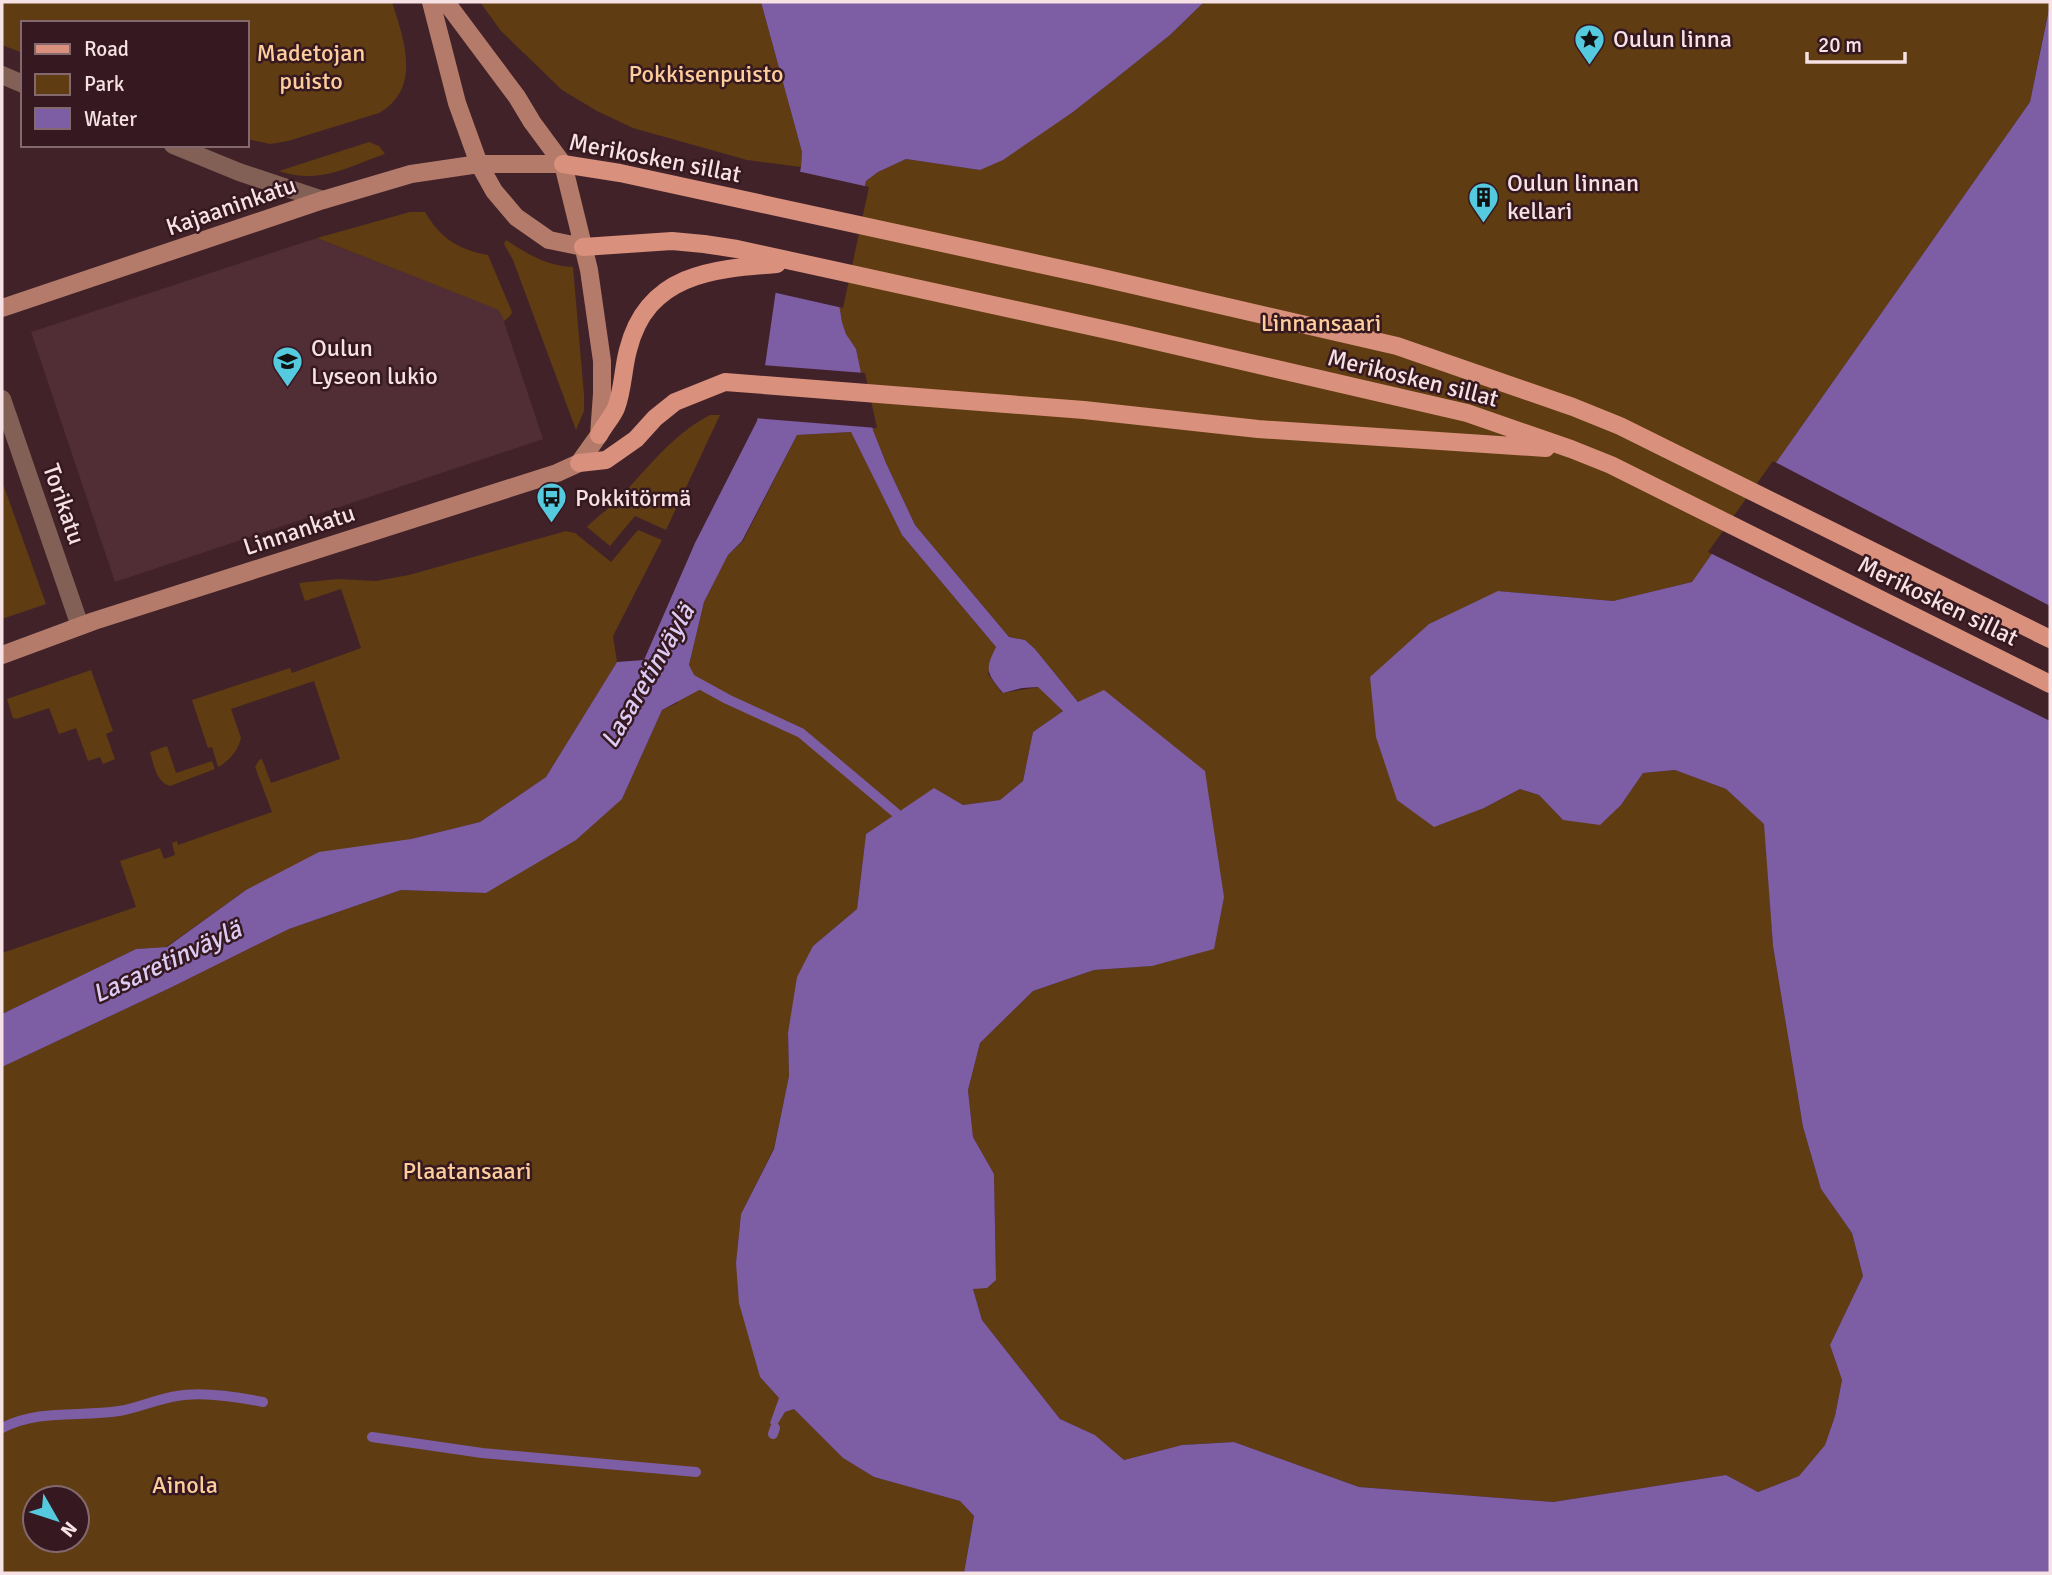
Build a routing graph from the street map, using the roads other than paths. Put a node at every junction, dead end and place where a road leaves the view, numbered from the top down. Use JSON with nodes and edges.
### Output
{"nodes":[{"id":1,"x":431,"y":2,"type":"edge"},
{"id":2,"x":446,"y":2,"type":"edge"},
{"id":3,"x":2,"y":75,"type":"edge"},
{"id":4,"x":21,"y":83,"type":"edge"},
{"id":5,"x":178,"y":147,"type":"edge"},
{"id":6,"x":479,"y":164,"type":"junction"},
{"id":7,"x":564,"y":164,"type":"junction"},
{"id":8,"x":323,"y":201,"type":"junction"},
{"id":9,"x":583,"y":247,"type":"junction"},
{"id":10,"x":801,"y":263,"type":"junction"},
{"id":11,"x":2,"y":308,"type":"edge"},
{"id":12,"x":2,"y":399,"type":"edge"},
{"id":13,"x":599,"y":435,"type":"junction"},
{"id":14,"x":1571,"y":449,"type":"junction"},
{"id":15,"x":579,"y":463,"type":"junction"},
{"id":16,"x":80,"y":626,"type":"junction"},
{"id":17,"x":2050,"y":639,"type":"edge"},
{"id":18,"x":2,"y":654,"type":"edge"},
{"id":19,"x":2050,"y":684,"type":"edge"}],
"edges":[{"from":1,"to":6,"type":"main road"},
{"from":2,"to":7,"type":"main road"},
{"from":3,"to":4,"type":"street"},
{"from":5,"to":8,"type":"street"},
{"from":6,"to":7,"type":"main road","name":"Merikosken sillat"},
{"from":6,"to":8,"type":"main road","name":"Kajaaninkatu"},
{"from":6,"to":9,"type":"main road","name":"Merikosken sillat"},
{"from":7,"to":9,"type":"main road"},
{"from":7,"to":17,"type":"main road","name":"Merikosken sillat"},
{"from":8,"to":11,"type":"main road","name":"Kajaaninkatu"},
{"from":9,"to":10,"type":"main road","name":"Merikosken sillat"},
{"from":9,"to":13,"type":"main road"},
{"from":10,"to":13,"type":"main road"},
{"from":10,"to":14,"type":"main road","name":"Merikosken sillat"},
{"from":12,"to":16,"type":"street","name":"Torikatu"},
{"from":13,"to":15,"type":"main road"},
{"from":14,"to":15,"type":"main road"},
{"from":14,"to":19,"type":"main road","name":"Merikosken sillat"},
{"from":15,"to":16,"type":"main road","name":"Linnankatu"},
{"from":16,"to":18,"type":"main road","name":"Linnankatu"}]}
